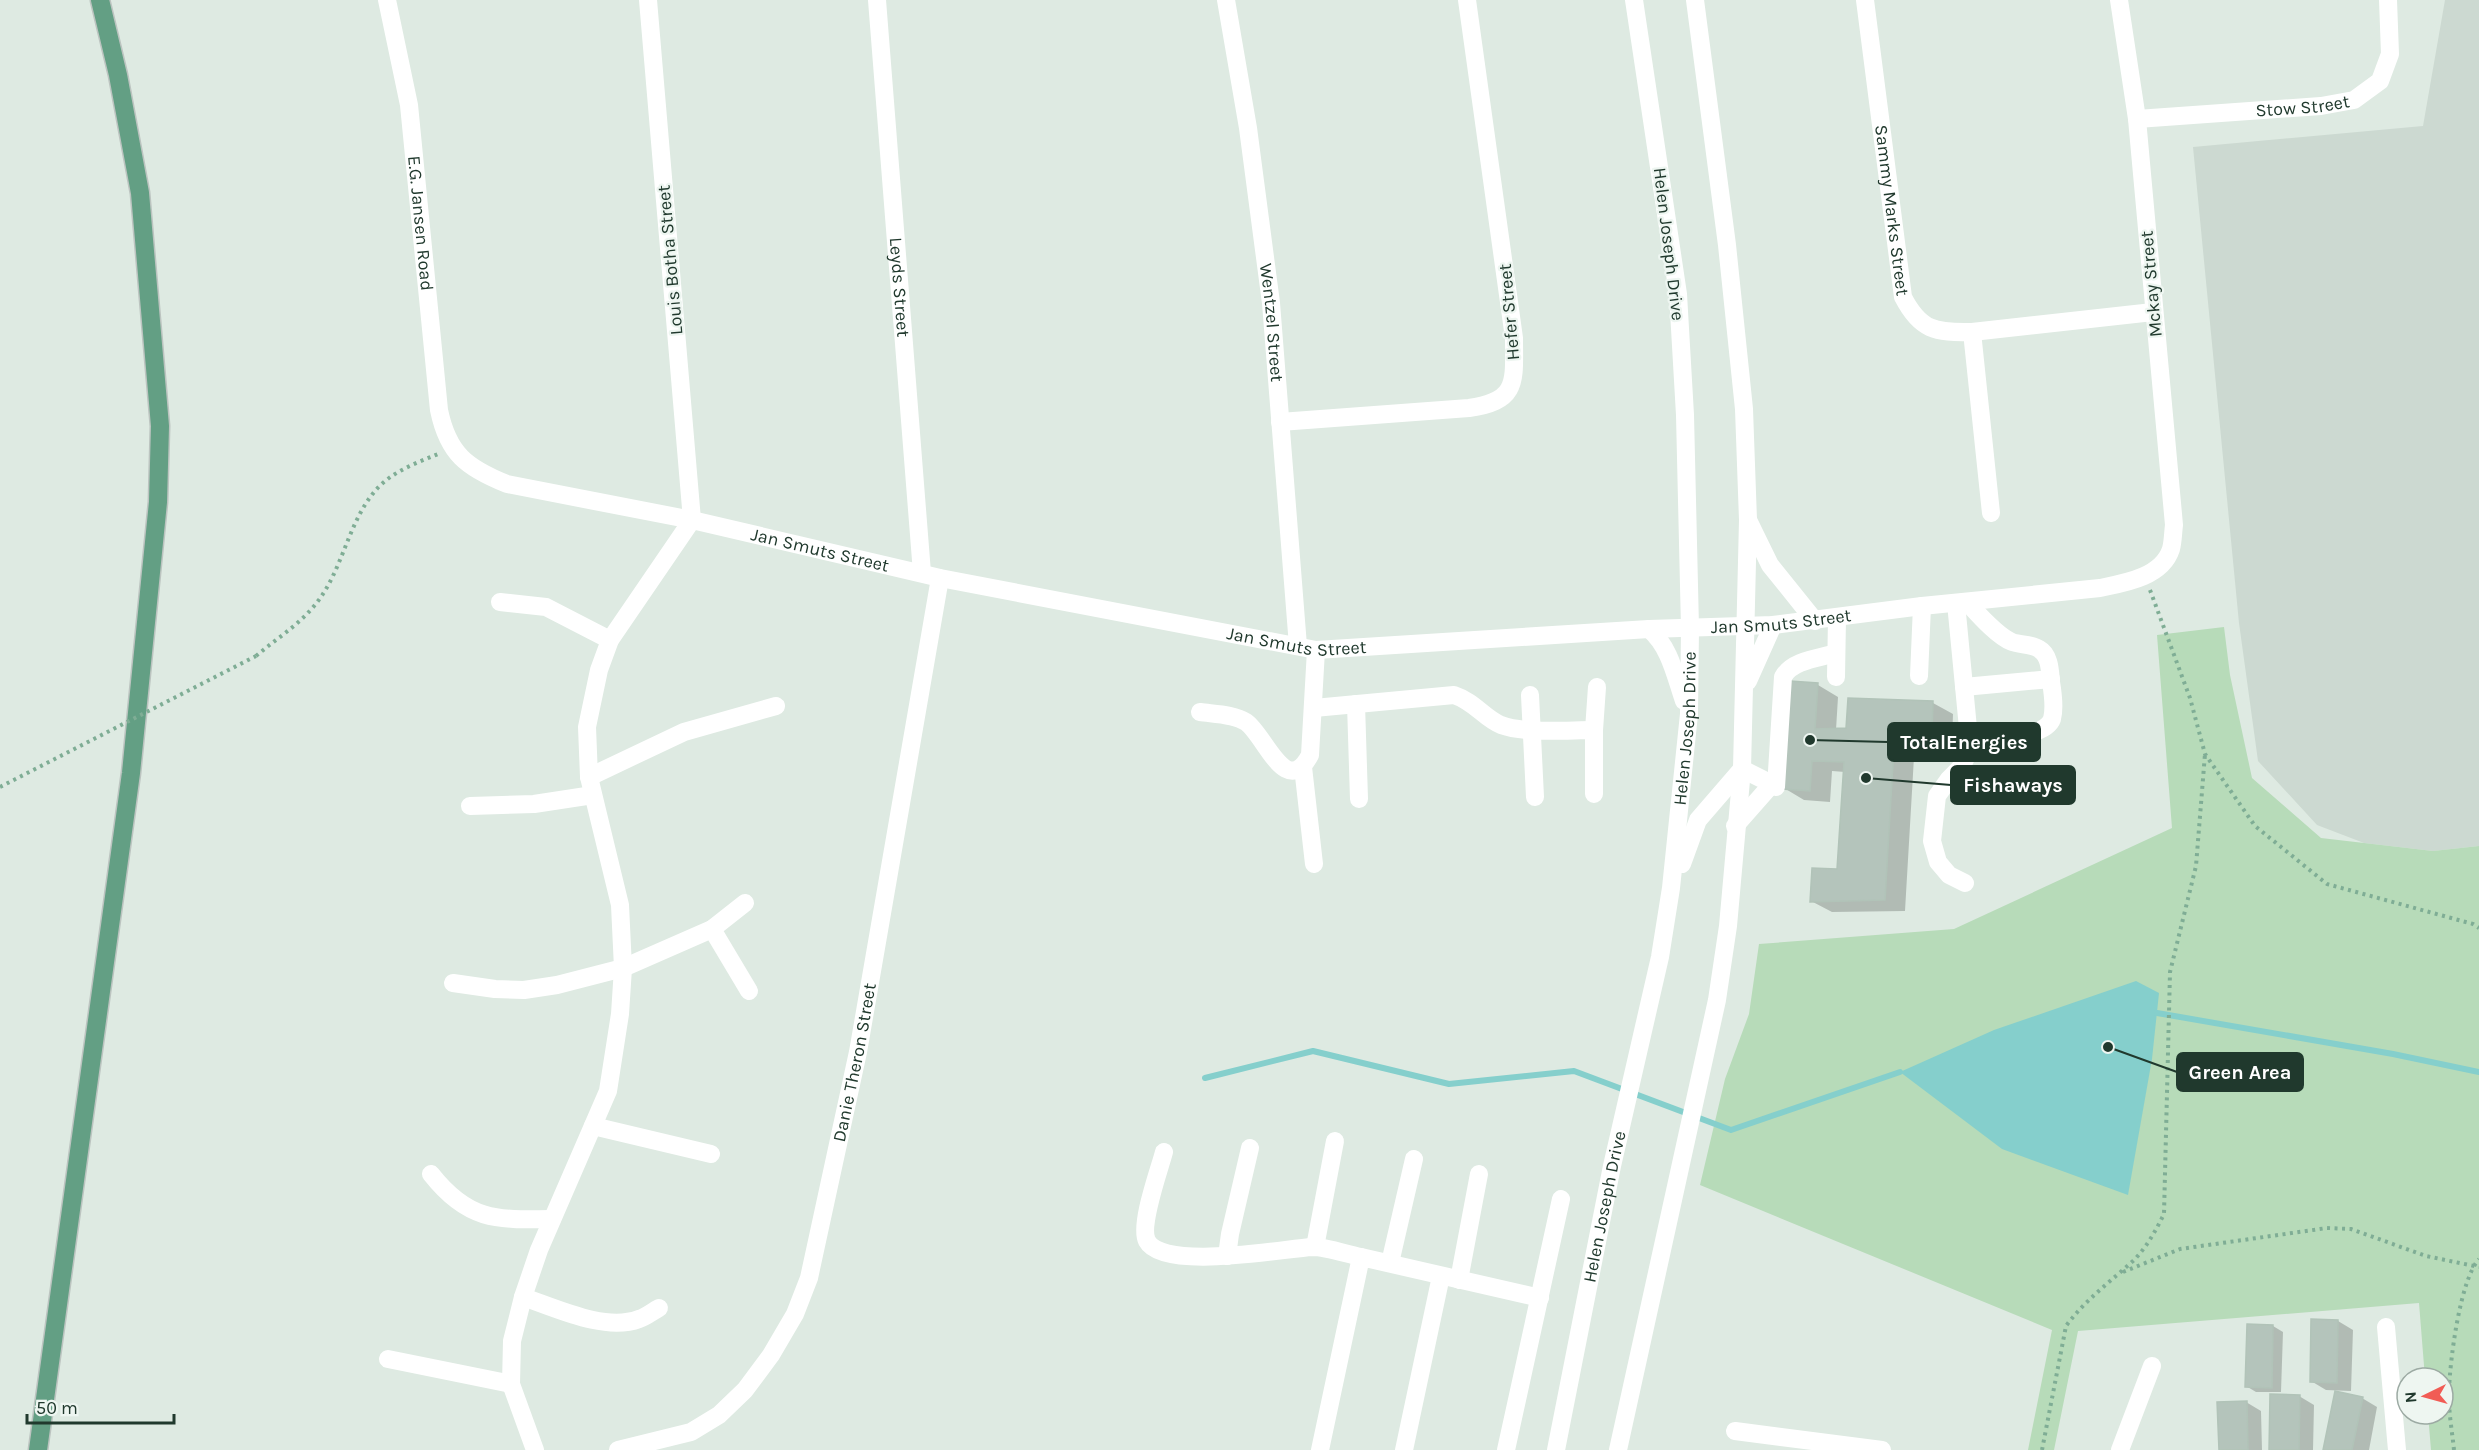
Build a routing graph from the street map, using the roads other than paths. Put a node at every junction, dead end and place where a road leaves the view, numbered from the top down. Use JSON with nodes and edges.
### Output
{"nodes":[{"id":1,"x":100,"y":0,"type":"edge"},
{"id":2,"x":387,"y":0,"type":"edge"},
{"id":3,"x":648,"y":0,"type":"edge"},
{"id":4,"x":877,"y":0,"type":"edge"},
{"id":5,"x":1226,"y":0,"type":"edge"},
{"id":6,"x":1467,"y":0,"type":"edge"},
{"id":7,"x":1634,"y":0,"type":"edge"},
{"id":8,"x":1695,"y":0,"type":"edge"},
{"id":9,"x":1865,"y":0,"type":"edge"},
{"id":10,"x":2119,"y":0,"type":"edge"},
{"id":11,"x":2388,"y":0,"type":"edge"},
{"id":12,"x":2137,"y":119,"type":"junction"},
{"id":13,"x":2153,"y":312,"type":"junction"},
{"id":14,"x":1972,"y":332,"type":"junction"},
{"id":15,"x":1280,"y":422,"type":"junction"},
{"id":16,"x":452,"y":447,"type":"joint"},
{"id":17,"x":1991,"y":513,"type":"dead end"},
{"id":18,"x":693,"y":520,"type":"junction"},
{"id":19,"x":1748,"y":520,"type":"junction"},
{"id":20,"x":2161,"y":565,"type":"joint"},
{"id":21,"x":922,"y":573,"type":"junction"},
{"id":22,"x":940,"y":578,"type":"junction"},
{"id":23,"x":500,"y":602,"type":"dead end"},
{"id":24,"x":1962,"y":603,"type":"junction"},
{"id":25,"x":1922,"y":606,"type":"junction"},
{"id":26,"x":1837,"y":618,"type":"junction"},
{"id":27,"x":1815,"y":621,"type":"junction"},
{"id":28,"x":1773,"y":625,"type":"junction"},
{"id":29,"x":1746,"y":627,"type":"junction"},
{"id":30,"x":1690,"y":628,"type":"junction"},
{"id":31,"x":1650,"y":629,"type":"junction"},
{"id":32,"x":610,"y":640,"type":"junction"},
{"id":33,"x":1298,"y":646,"type":"junction"},
{"id":34,"x":1316,"y":650,"type":"junction"},
{"id":35,"x":1836,"y":653,"type":"junction"},
{"id":36,"x":1919,"y":676,"type":"dead end"},
{"id":37,"x":1836,"y":677,"type":"dead end"},
{"id":38,"x":2050,"y":679,"type":"junction"},
{"id":39,"x":1597,"y":687,"type":"dead end"},
{"id":40,"x":1745,"y":687,"type":"junction"},
{"id":41,"x":1964,"y":687,"type":"junction"},
{"id":42,"x":1530,"y":695,"type":"dead end"},
{"id":43,"x":1356,"y":704,"type":"junction"},
{"id":44,"x":776,"y":706,"type":"dead end"},
{"id":45,"x":1314,"y":708,"type":"junction"},
{"id":46,"x":1200,"y":712,"type":"dead end"},
{"id":47,"x":1689,"y":714,"type":"junction"},
{"id":48,"x":1530,"y":729,"type":"junction"},
{"id":49,"x":1594,"y":730,"type":"junction"},
{"id":50,"x":1970,"y":739,"type":"junction"},
{"id":51,"x":1303,"y":766,"type":"junction"},
{"id":52,"x":1742,"y":769,"type":"junction"},
{"id":53,"x":591,"y":786,"type":"junction"},
{"id":54,"x":1776,"y":787,"type":"dead end"},
{"id":55,"x":1594,"y":794,"type":"dead end"},
{"id":56,"x":1535,"y":797,"type":"dead end"},
{"id":57,"x":1359,"y":799,"type":"dead end"},
{"id":58,"x":470,"y":806,"type":"dead end"},
{"id":59,"x":1735,"y":826,"type":"junction"},
{"id":60,"x":1314,"y":864,"type":"dead end"},
{"id":61,"x":1965,"y":883,"type":"dead end"},
{"id":62,"x":1671,"y":888,"type":"junction"},
{"id":63,"x":745,"y":903,"type":"dead end"},
{"id":64,"x":712,"y":929,"type":"junction"},
{"id":65,"x":622,"y":968,"type":"junction"},
{"id":66,"x":453,"y":983,"type":"dead end"},
{"id":67,"x":749,"y":991,"type":"dead end"},
{"id":68,"x":593,"y":1126,"type":"junction"},
{"id":69,"x":1335,"y":1141,"type":"dead end"},
{"id":70,"x":1250,"y":1148,"type":"dead end"},
{"id":71,"x":1164,"y":1152,"type":"dead end"},
{"id":72,"x":711,"y":1154,"type":"dead end"},
{"id":73,"x":1414,"y":1159,"type":"dead end"},
{"id":74,"x":431,"y":1174,"type":"dead end"},
{"id":75,"x":1479,"y":1174,"type":"dead end"},
{"id":76,"x":1561,"y":1199,"type":"dead end"},
{"id":77,"x":552,"y":1219,"type":"junction"},
{"id":78,"x":1315,"y":1247,"type":"junction"},
{"id":79,"x":1227,"y":1256,"type":"junction"},
{"id":80,"x":1361,"y":1257,"type":"junction"},
{"id":81,"x":1390,"y":1263,"type":"junction"},
{"id":82,"x":1450,"y":1278,"type":"junction"},
{"id":83,"x":523,"y":1297,"type":"junction"},
{"id":84,"x":1540,"y":1298,"type":"junction"},
{"id":85,"x":659,"y":1308,"type":"dead end"},
{"id":86,"x":2386,"y":1327,"type":"dead end"},
{"id":87,"x":388,"y":1359,"type":"dead end"},
{"id":88,"x":2152,"y":1366,"type":"dead end"},
{"id":89,"x":511,"y":1384,"type":"junction"},
{"id":90,"x":1735,"y":1431,"type":"dead end"},
{"id":91,"x":38,"y":1450,"type":"edge"},
{"id":92,"x":535,"y":1450,"type":"edge"},
{"id":93,"x":618,"y":1450,"type":"edge"},
{"id":94,"x":1320,"y":1450,"type":"edge"},
{"id":95,"x":1404,"y":1450,"type":"edge"},
{"id":96,"x":1506,"y":1450,"type":"edge"},
{"id":97,"x":1556,"y":1450,"type":"edge"},
{"id":98,"x":1618,"y":1450,"type":"edge"},
{"id":99,"x":1882,"y":1450,"type":"edge"},
{"id":100,"x":2120,"y":1450,"type":"edge"},
{"id":101,"x":2397,"y":1450,"type":"edge"}],
"edges":[{"from":1,"to":91,"type":"main road"},
{"from":2,"to":16,"type":"street","name":"E.G. Jansen Road"},
{"from":3,"to":18,"type":"street","name":"Louis Botha Street"},
{"from":4,"to":21,"type":"street","name":"Leyds Street"},
{"from":5,"to":15,"type":"street","name":"Wentzel Street"},
{"from":6,"to":15,"type":"street","name":"Hefer Street"},
{"from":7,"to":30,"type":"street","name":"Helen Joseph Drive"},
{"from":8,"to":19,"type":"street"},
{"from":9,"to":14,"type":"street","name":"Sammy Marks Street"},
{"from":10,"to":12,"type":"street","name":"Mckay Street"},
{"from":11,"to":12,"type":"street","name":"Stow Street"},
{"from":12,"to":13,"type":"street","name":"Mckay Street"},
{"from":13,"to":14,"type":"street","name":"Sammy Marks Street"},
{"from":13,"to":20,"type":"street","name":"Mckay Street"},
{"from":14,"to":17,"type":"street"},
{"from":15,"to":33,"type":"street","name":"Wentzel Street"},
{"from":16,"to":18,"type":"street","name":"Jan Smuts Street"},
{"from":18,"to":21,"type":"street","name":"Jan Smuts Street"},
{"from":18,"to":32,"type":"street"},
{"from":19,"to":27,"type":"street"},
{"from":19,"to":29,"type":"street"},
{"from":20,"to":24,"type":"street","name":"Jan Smuts Street"},
{"from":21,"to":22,"type":"street","name":"Jan Smuts Street"},
{"from":22,"to":33,"type":"street","name":"Jan Smuts Street"},
{"from":22,"to":93,"type":"street","name":"Danie Theron Street"},
{"from":23,"to":32,"type":"street"},
{"from":24,"to":25,"type":"street","name":"Jan Smuts Street"},
{"from":24,"to":38,"type":"street"},
{"from":24,"to":41,"type":"street"},
{"from":25,"to":26,"type":"street","name":"Jan Smuts Street"},
{"from":25,"to":36,"type":"street"},
{"from":26,"to":27,"type":"street","name":"Jan Smuts Street"},
{"from":26,"to":35,"type":"street"},
{"from":27,"to":28,"type":"street","name":"Jan Smuts Street"},
{"from":28,"to":29,"type":"street","name":"Jan Smuts Street"},
{"from":28,"to":40,"type":"street"},
{"from":29,"to":30,"type":"street","name":"Jan Smuts Street"},
{"from":29,"to":40,"type":"street"},
{"from":30,"to":31,"type":"street","name":"Jan Smuts Street"},
{"from":30,"to":47,"type":"street","name":"Helen Joseph Drive"},
{"from":31,"to":34,"type":"street","name":"Jan Smuts Street"},
{"from":31,"to":47,"type":"street"},
{"from":32,"to":53,"type":"street"},
{"from":33,"to":34,"type":"street","name":"Jan Smuts Street"},
{"from":34,"to":45,"type":"street"},
{"from":35,"to":37,"type":"street"},
{"from":35,"to":54,"type":"street"},
{"from":38,"to":41,"type":"street"},
{"from":38,"to":50,"type":"street"},
{"from":39,"to":49,"type":"street"},
{"from":40,"to":52,"type":"street"},
{"from":41,"to":50,"type":"street"},
{"from":42,"to":48,"type":"street"},
{"from":43,"to":45,"type":"street"},
{"from":43,"to":48,"type":"street"},
{"from":43,"to":57,"type":"street"},
{"from":44,"to":53,"type":"street"},
{"from":45,"to":51,"type":"street"},
{"from":46,"to":51,"type":"street"},
{"from":47,"to":62,"type":"street","name":"Helen Joseph Drive"},
{"from":48,"to":49,"type":"street"},
{"from":48,"to":56,"type":"street"},
{"from":49,"to":55,"type":"street"},
{"from":50,"to":61,"type":"street"},
{"from":51,"to":60,"type":"street"},
{"from":52,"to":59,"type":"street"},
{"from":52,"to":59,"type":"street"},
{"from":52,"to":62,"type":"street"},
{"from":53,"to":58,"type":"street"},
{"from":53,"to":65,"type":"street"},
{"from":59,"to":98,"type":"street"},
{"from":62,"to":97,"type":"street","name":"Helen Joseph Drive"},
{"from":63,"to":64,"type":"street"},
{"from":64,"to":65,"type":"street"},
{"from":64,"to":67,"type":"street"},
{"from":65,"to":66,"type":"street"},
{"from":65,"to":68,"type":"street"},
{"from":68,"to":72,"type":"street"},
{"from":68,"to":77,"type":"street"},
{"from":69,"to":78,"type":"street"},
{"from":70,"to":79,"type":"street"},
{"from":71,"to":79,"type":"street"},
{"from":73,"to":81,"type":"street"},
{"from":74,"to":77,"type":"street"},
{"from":75,"to":82,"type":"street"},
{"from":76,"to":84,"type":"street"},
{"from":77,"to":83,"type":"street"},
{"from":78,"to":79,"type":"street"},
{"from":78,"to":80,"type":"street"},
{"from":80,"to":81,"type":"street"},
{"from":80,"to":94,"type":"street"},
{"from":81,"to":82,"type":"street"},
{"from":82,"to":84,"type":"street"},
{"from":82,"to":95,"type":"street"},
{"from":83,"to":85,"type":"street"},
{"from":83,"to":89,"type":"street"},
{"from":84,"to":96,"type":"street"},
{"from":86,"to":101,"type":"street"},
{"from":87,"to":89,"type":"street"},
{"from":88,"to":100,"type":"street"},
{"from":89,"to":92,"type":"street"},
{"from":90,"to":99,"type":"street"}]}
